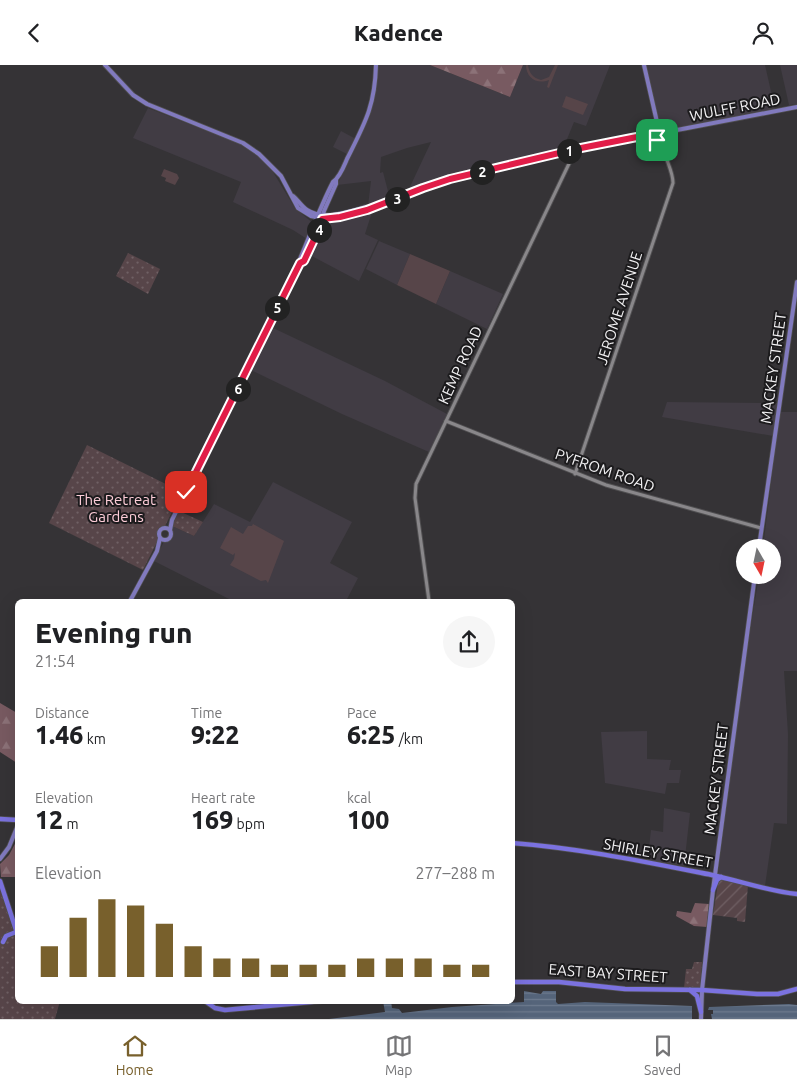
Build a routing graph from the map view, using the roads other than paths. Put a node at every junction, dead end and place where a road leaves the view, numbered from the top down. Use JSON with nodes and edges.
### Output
{"nodes":[{"id":1,"x":105,"y":65,"type":"edge"},
{"id":2,"x":376,"y":65,"type":"edge"},
{"id":3,"x":643,"y":65,"type":"edge"},
{"id":4,"x":797,"y":107,"type":"edge"},
{"id":5,"x":661,"y":127,"type":"junction"},
{"id":6,"x":654,"y":129,"type":"junction"},
{"id":7,"x":677,"y":130,"type":"junction"},
{"id":8,"x":642,"y":136,"type":"junction"},
{"id":9,"x":660,"y":138,"type":"junction"},
{"id":10,"x":576,"y":149,"type":"junction"},
{"id":11,"x":320,"y":216,"type":"junction"},
{"id":12,"x":797,"y":282,"type":"edge"},
{"id":13,"x":446,"y":421,"type":"junction"},
{"id":14,"x":575,"y":474,"type":"junction"},
{"id":15,"x":172,"y":520,"type":"junction"},
{"id":16,"x":164,"y":528,"type":"junction"},
{"id":17,"x":762,"y":528,"type":"junction"},
{"id":18,"x":170,"y":530,"type":"junction"},
{"id":19,"x":160,"y":538,"type":"junction"},
{"id":20,"x":760,"y":539,"type":"edge"},
{"id":21,"x":166,"y":540,"type":"junction"},
{"id":22,"x":158,"y":549,"type":"junction"},
{"id":23,"x":755,"y":584,"type":"edge"},
{"id":24,"x":131,"y":599,"type":"edge"},
{"id":25,"x":429,"y":599,"type":"edge"},
{"id":26,"x":0,"y":819,"type":"edge"},
{"id":27,"x":15,"y":820,"type":"edge"},
{"id":28,"x":15,"y":832,"type":"edge"},
{"id":29,"x":515,"y":843,"type":"edge"},
{"id":30,"x":0,"y":859,"type":"edge"},
{"id":31,"x":715,"y":876,"type":"junction"},
{"id":32,"x":721,"y":877,"type":"junction"},
{"id":33,"x":0,"y":881,"type":"edge"},
{"id":34,"x":713,"y":891,"type":"junction"},
{"id":35,"x":797,"y":894,"type":"edge"},
{"id":36,"x":15,"y":928,"type":"edge"},
{"id":37,"x":15,"y":934,"type":"edge"},
{"id":38,"x":3,"y":942,"type":"dead end"},
{"id":39,"x":515,"y":983,"type":"edge"},
{"id":40,"x":797,"y":989,"type":"edge"},
{"id":41,"x":690,"y":990,"type":"junction"},
{"id":42,"x":702,"y":990,"type":"junction"},
{"id":43,"x":209,"y":1004,"type":"edge"},
{"id":44,"x":290,"y":1004,"type":"edge"},
{"id":45,"x":701,"y":1015,"type":"edge"}],
"edges":[{"from":1,"to":11,"type":"main road"},
{"from":2,"to":11,"type":"main road"},
{"from":3,"to":5,"type":"main road"},
{"from":3,"to":6,"type":"main road"},
{"from":4,"to":7,"type":"main road","name":"WULFF ROAD"},
{"from":5,"to":6,"type":"main road","name":"WULFF ROAD"},
{"from":5,"to":7,"type":"main road","name":"WULFF ROAD"},
{"from":5,"to":9,"type":"main road"},
{"from":6,"to":8,"type":"main road"},
{"from":6,"to":9,"type":"main road"},
{"from":7,"to":9,"type":"main road","name":"WULFF ROAD"},
{"from":8,"to":9,"type":"main road"},
{"from":8,"to":10,"type":"main road"},
{"from":9,"to":14,"type":"street","name":"JEROME AVENUE"},
{"from":10,"to":11,"type":"main road"},
{"from":10,"to":13,"type":"street","name":"KEMP ROAD"},
{"from":11,"to":15,"type":"main road"},
{"from":12,"to":17,"type":"main road","name":"MACKEY STREET"},
{"from":13,"to":14,"type":"street","name":"PYFROM ROAD"},
{"from":13,"to":25,"type":"street","name":"KEMP ROAD"},
{"from":14,"to":17,"type":"street","name":"PYFROM ROAD"},
{"from":15,"to":16,"type":"main road"},
{"from":15,"to":18,"type":"main road"},
{"from":16,"to":18,"type":"main road"},
{"from":16,"to":19,"type":"main road"},
{"from":17,"to":20,"type":"main road","name":"MACKEY STREET"},
{"from":18,"to":21,"type":"main road"},
{"from":19,"to":21,"type":"main road"},
{"from":19,"to":22,"type":"main road"},
{"from":21,"to":22,"type":"main road"},
{"from":22,"to":24,"type":"main road"},
{"from":23,"to":31,"type":"main road","name":"MACKEY STREET"},
{"from":26,"to":27,"type":"highway"},
{"from":28,"to":30,"type":"main road"},
{"from":29,"to":31,"type":"highway","name":"SHIRLEY STREET"},
{"from":31,"to":32,"type":"highway","name":"SHIRLEY STREET"},
{"from":31,"to":34,"type":"main road","name":"MACKEY STREET"},
{"from":32,"to":34,"type":"highway"},
{"from":32,"to":35,"type":"highway","name":"SHIRLEY STREET"},
{"from":33,"to":36,"type":"highway"},
{"from":34,"to":42,"type":"main road","name":"MACKEY STREET"},
{"from":37,"to":38,"type":"highway"},
{"from":39,"to":41,"type":"highway","name":"EAST BAY STREET"},
{"from":40,"to":42,"type":"highway","name":"EAST BAY STREET"},
{"from":41,"to":42,"type":"highway","name":"EAST BAY STREET"},
{"from":41,"to":45,"type":"highway"},
{"from":42,"to":45,"type":"main road","name":"MACKEY STREET"},
{"from":43,"to":44,"type":"highway"}]}
